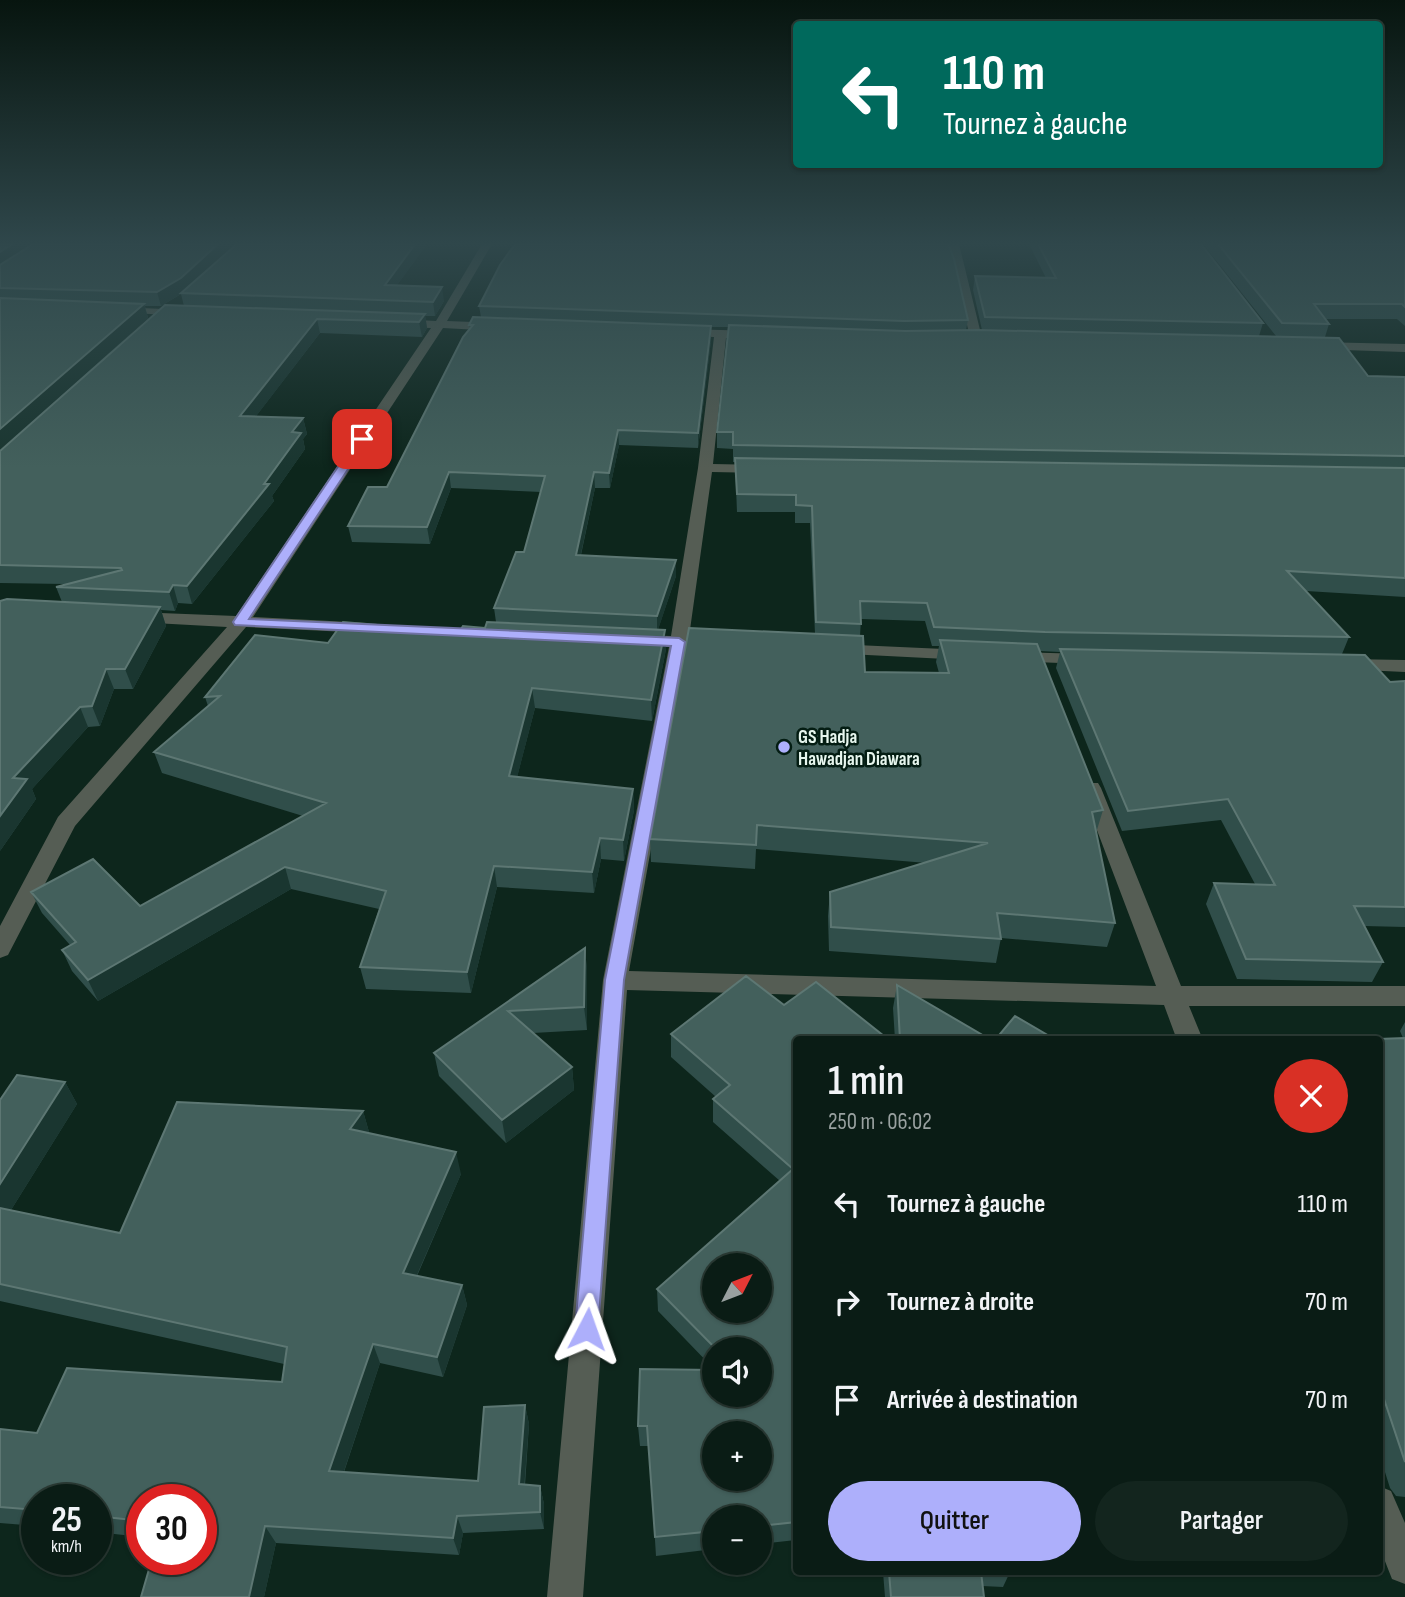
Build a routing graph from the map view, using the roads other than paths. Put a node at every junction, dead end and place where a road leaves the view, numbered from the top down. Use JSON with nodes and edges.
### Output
{"nodes":[{"id":1,"x":159,"y":319,"type":"edge"},
{"id":2,"x":443,"y":319,"type":"edge"},
{"id":3,"x":967,"y":319,"type":"edge"},
{"id":4,"x":156,"y":321,"type":"edge"},
{"id":5,"x":384,"y":322,"type":"edge"},
{"id":6,"x":439,"y":325,"type":"junction"},
{"id":7,"x":506,"y":327,"type":"edge"},
{"id":8,"x":667,"y":332,"type":"edge"},
{"id":9,"x":720,"y":334,"type":"junction"},
{"id":10,"x":772,"y":336,"type":"edge"},
{"id":11,"x":990,"y":338,"type":"edge"},
{"id":12,"x":1300,"y":346,"type":"edge"},
{"id":13,"x":1405,"y":348,"type":"edge"},
{"id":14,"x":705,"y":468,"type":"junction"},
{"id":15,"x":775,"y":469,"type":"edge"},
{"id":16,"x":120,"y":617,"type":"edge"},
{"id":17,"x":240,"y":622,"type":"junction"},
{"id":18,"x":391,"y":629,"type":"edge"},
{"id":19,"x":624,"y":640,"type":"edge"},
{"id":20,"x":679,"y":642,"type":"junction"},
{"id":21,"x":734,"y":645,"type":"edge"},
{"id":22,"x":818,"y":649,"type":"edge"},
{"id":23,"x":1041,"y":659,"type":"junction"},
{"id":24,"x":1108,"y":660,"type":"edge"},
{"id":25,"x":1324,"y":664,"type":"edge"},
{"id":26,"x":1405,"y":666,"type":"edge"},
{"id":27,"x":1051,"y":684,"type":"edge"},
{"id":28,"x":1082,"y":762,"type":"edge"},
{"id":29,"x":0,"y":949,"type":"edge"},
{"id":30,"x":615,"y":980,"type":"junction"},
{"id":31,"x":1172,"y":996,"type":"junction"},
{"id":32,"x":1405,"y":996,"type":"edge"},
{"id":33,"x":1188,"y":1036,"type":"edge"},
{"id":34,"x":1383,"y":1513,"type":"edge"},
{"id":35,"x":1405,"y":1566,"type":"edge"},
{"id":36,"x":565,"y":1597,"type":"edge"}],
"edges":[{"from":1,"to":4,"type":"street"},
{"from":2,"to":6,"type":"street"},
{"from":3,"to":11,"type":"street"},
{"from":5,"to":6,"type":"street"},
{"from":6,"to":7,"type":"street"},
{"from":6,"to":17,"type":"street"},
{"from":8,"to":9,"type":"street"},
{"from":9,"to":10,"type":"street"},
{"from":9,"to":14,"type":"street"},
{"from":12,"to":13,"type":"street"},
{"from":14,"to":15,"type":"street"},
{"from":14,"to":20,"type":"street"},
{"from":16,"to":17,"type":"street"},
{"from":17,"to":18,"type":"street"},
{"from":17,"to":29,"type":"street"},
{"from":19,"to":20,"type":"street"},
{"from":20,"to":21,"type":"street"},
{"from":20,"to":30,"type":"street"},
{"from":22,"to":23,"type":"street"},
{"from":23,"to":24,"type":"street"},
{"from":23,"to":27,"type":"street"},
{"from":25,"to":26,"type":"street"},
{"from":28,"to":31,"type":"street"},
{"from":30,"to":31,"type":"street"},
{"from":30,"to":36,"type":"street"},
{"from":31,"to":32,"type":"street"},
{"from":31,"to":33,"type":"street"},
{"from":34,"to":35,"type":"street"}]}
